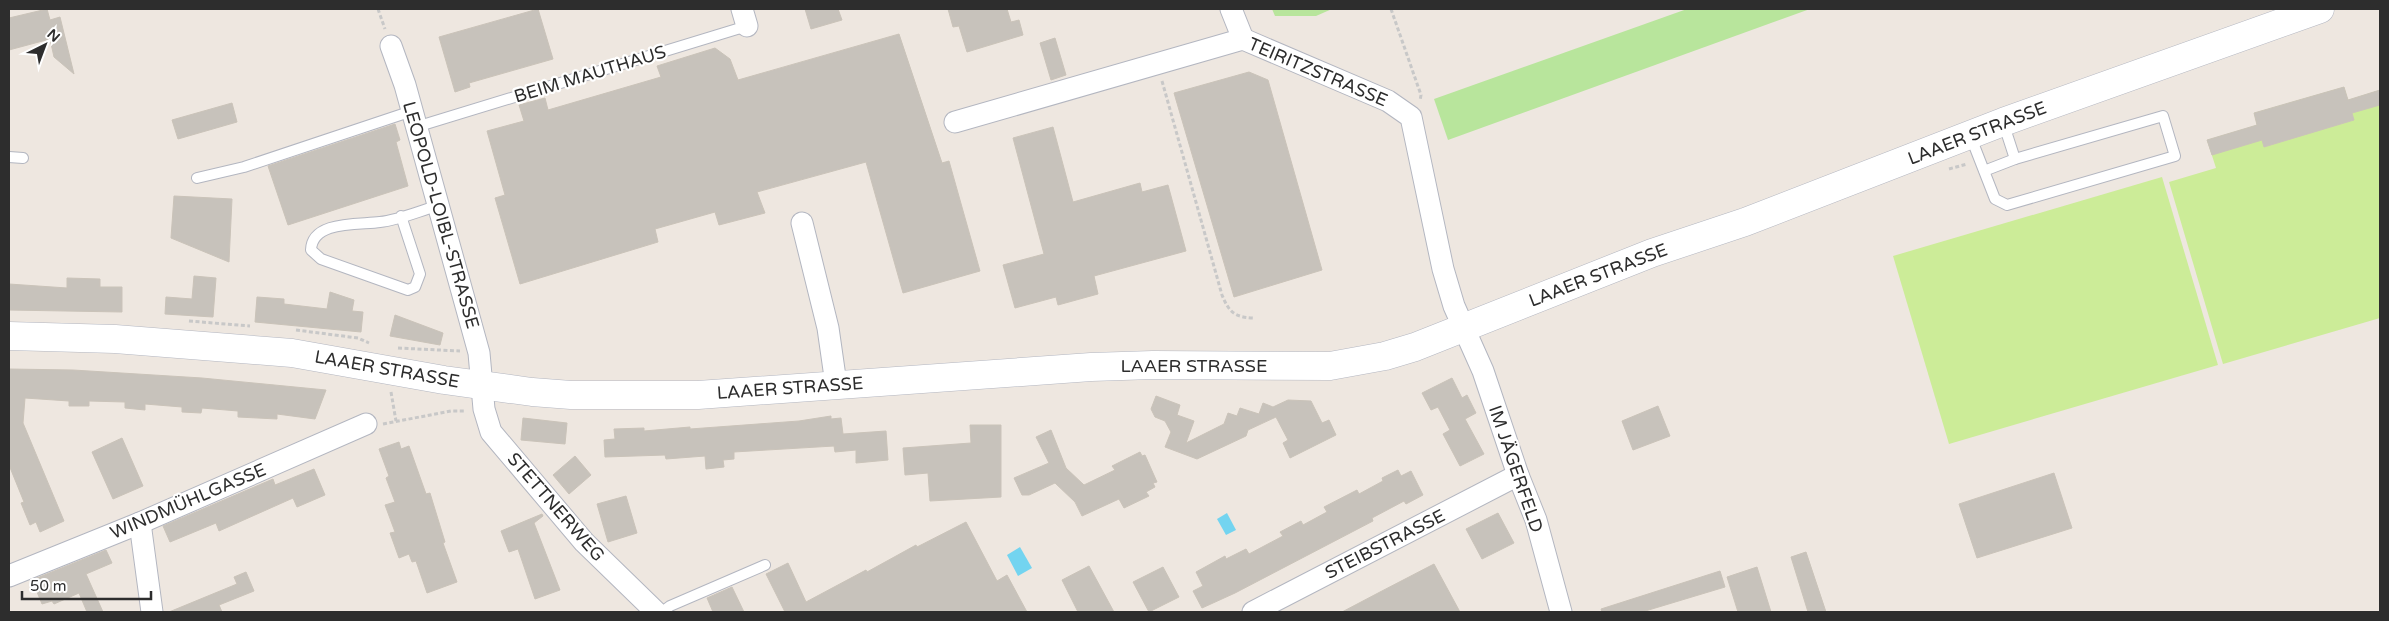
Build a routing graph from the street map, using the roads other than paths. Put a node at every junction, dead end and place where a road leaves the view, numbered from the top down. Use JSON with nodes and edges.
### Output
{"nodes":[{"id":1,"x":1231,"y":9,"type":"edge"},
{"id":2,"x":2320,"y":9,"type":"edge"},
{"id":3,"x":745,"y":17,"type":"edge"},
{"id":4,"x":1243,"y":38,"type":"junction"},
{"id":5,"x":391,"y":46,"type":"dead end"},
{"id":6,"x":414,"y":119,"type":"junction"},
{"id":7,"x":955,"y":122,"type":"dead end"},
{"id":8,"x":2003,"y":122,"type":"junction"},
{"id":9,"x":1970,"y":134,"type":"junction"},
{"id":10,"x":9,"y":157,"type":"edge"},
{"id":11,"x":23,"y":158,"type":"dead end"},
{"id":12,"x":2016,"y":159,"type":"junction"},
{"id":13,"x":1984,"y":171,"type":"junction"},
{"id":14,"x":197,"y":178,"type":"dead end"},
{"id":15,"x":437,"y":206,"type":"junction"},
{"id":16,"x":401,"y":216,"type":"junction"},
{"id":17,"x":802,"y":223,"type":"dead end"},
{"id":18,"x":1464,"y":328,"type":"junction"},
{"id":19,"x":9,"y":336,"type":"edge"},
{"id":20,"x":836,"y":384,"type":"junction"},
{"id":21,"x":482,"y":398,"type":"junction"},
{"id":22,"x":366,"y":424,"type":"road end"},
{"id":23,"x":1518,"y":475,"type":"junction"},
{"id":24,"x":140,"y":523,"type":"junction"},
{"id":25,"x":765,"y":565,"type":"dead end"},
{"id":26,"x":9,"y":576,"type":"edge"},
{"id":27,"x":152,"y":612,"type":"edge"},
{"id":28,"x":656,"y":612,"type":"edge"},
{"id":29,"x":662,"y":612,"type":"edge"},
{"id":30,"x":1252,"y":612,"type":"edge"},
{"id":31,"x":1561,"y":612,"type":"edge"}],
"edges":[{"from":1,"to":4,"type":"street"},
{"from":2,"to":8,"type":"street","name":"LAAER STRASSE"},
{"from":3,"to":6,"type":"lane","name":"BEIM MAUTHAUS"},
{"from":4,"to":7,"type":"street","name":"TEIRITZSTRASSE"},
{"from":4,"to":18,"type":"street","name":"TEIRITZSTRASSE"},
{"from":5,"to":6,"type":"street","name":"LEOPOLD-LOIBL-STRASSE"},
{"from":6,"to":14,"type":"lane","name":"BEIM MAUTHAUS"},
{"from":6,"to":15,"type":"street","name":"LEOPOLD-LOIBL-STRASSE"},
{"from":8,"to":9,"type":"street","name":"LAAER STRASSE"},
{"from":8,"to":12,"type":"lane"},
{"from":9,"to":13,"type":"lane"},
{"from":9,"to":18,"type":"street","name":"LAAER STRASSE"},
{"from":10,"to":11,"type":"lane"},
{"from":12,"to":13,"type":"lane"},
{"from":12,"to":13,"type":"lane"},
{"from":15,"to":16,"type":"lane"},
{"from":15,"to":21,"type":"street","name":"LEOPOLD-LOIBL-STRASSE"},
{"from":16,"to":16,"type":"lane"},
{"from":17,"to":20,"type":"street"},
{"from":18,"to":20,"type":"street","name":"LAAER STRASSE"},
{"from":18,"to":23,"type":"street","name":"IM JÄGERFELD"},
{"from":19,"to":21,"type":"street","name":"LAAER STRASSE"},
{"from":20,"to":21,"type":"street","name":"LAAER STRASSE"},
{"from":21,"to":28,"type":"street","name":"STETTNERWEG"},
{"from":22,"to":24,"type":"street","name":"WINDMÜHLGASSE"},
{"from":23,"to":30,"type":"street","name":"STEIBSTRASSE"},
{"from":23,"to":31,"type":"street","name":"IM JÄGERFELD"},
{"from":24,"to":26,"type":"street","name":"WINDMÜHLGASSE"},
{"from":24,"to":27,"type":"street"},
{"from":25,"to":29,"type":"lane"}]}
